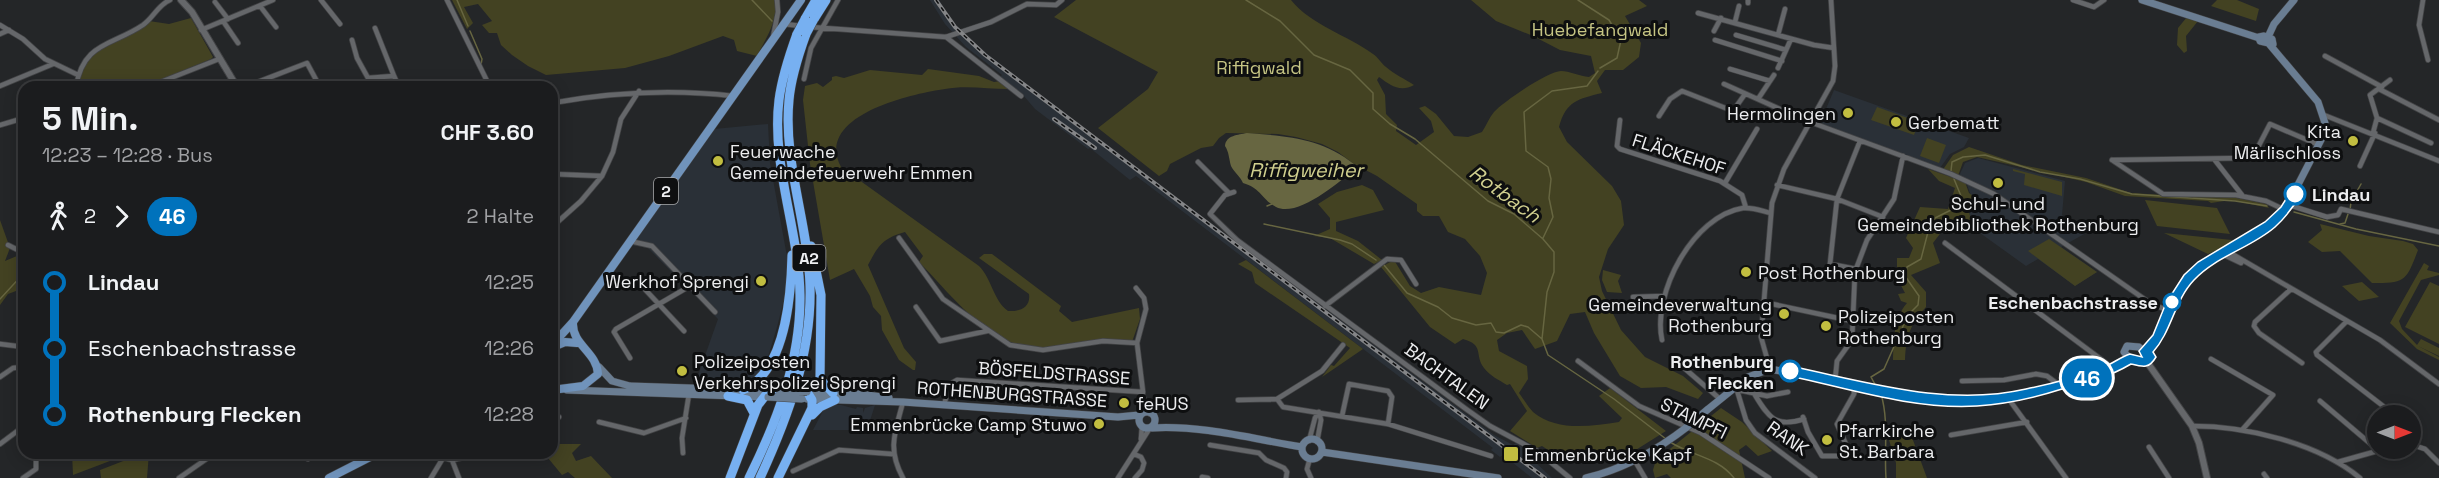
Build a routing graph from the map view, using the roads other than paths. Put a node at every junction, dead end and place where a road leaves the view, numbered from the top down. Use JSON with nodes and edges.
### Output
{"nodes":[{"id":1,"x":170,"y":0,"type":"edge"},
{"id":2,"x":181,"y":0,"type":"edge"},
{"id":3,"x":259,"y":0,"type":"edge"},
{"id":4,"x":273,"y":0,"type":"edge"},
{"id":5,"x":321,"y":0,"type":"edge"},
{"id":6,"x":447,"y":0,"type":"edge"},
{"id":7,"x":777,"y":0,"type":"edge"},
{"id":8,"x":801,"y":0,"type":"edge"},
{"id":9,"x":816,"y":0,"type":"edge"},
{"id":10,"x":826,"y":0,"type":"edge"},
{"id":11,"x":838,"y":0,"type":"edge"},
{"id":12,"x":1062,"y":0,"type":"edge"},
{"id":13,"x":1831,"y":0,"type":"edge"},
{"id":14,"x":2073,"y":0,"type":"edge"},
{"id":15,"x":2104,"y":0,"type":"edge"},
{"id":16,"x":2142,"y":0,"type":"edge"},
{"id":17,"x":2294,"y":0,"type":"edge"},
{"id":18,"x":2423,"y":0,"type":"edge"},
{"id":19,"x":1037,"y":1,"type":"edge"},
{"id":20,"x":215,"y":2,"type":"dead end"},
{"id":21,"x":262,"y":5,"type":"junction"},
{"id":22,"x":1739,"y":6,"type":"dead end"},
{"id":23,"x":1785,"y":9,"type":"dead end"},
{"id":24,"x":1698,"y":13,"type":"dead end"},
{"id":25,"x":1721,"y":18,"type":"junction"},
{"id":26,"x":226,"y":20,"type":"junction"},
{"id":27,"x":812,"y":22,"type":"junction"},
{"id":28,"x":1735,"y":22,"type":"junction"},
{"id":29,"x":340,"y":24,"type":"dead end"},
{"id":30,"x":784,"y":24,"type":"junction"},
{"id":31,"x":0,"y":25,"type":"edge"},
{"id":32,"x":276,"y":27,"type":"dead end"},
{"id":33,"x":375,"y":28,"type":"dead end"},
{"id":34,"x":823,"y":28,"type":"junction"},
{"id":35,"x":9,"y":30,"type":"junction"},
{"id":36,"x":201,"y":30,"type":"junction"},
{"id":37,"x":800,"y":31,"type":"junction"},
{"id":38,"x":1714,"y":32,"type":"dead end"},
{"id":39,"x":0,"y":34,"type":"edge"},
{"id":40,"x":1736,"y":35,"type":"dead end"},
{"id":41,"x":1778,"y":35,"type":"junction"},
{"id":42,"x":946,"y":37,"type":"junction"},
{"id":43,"x":2268,"y":37,"type":"junction"},
{"id":44,"x":2259,"y":38,"type":"junction"},
{"id":45,"x":1791,"y":39,"type":"junction"},
{"id":46,"x":352,"y":40,"type":"dead end"},
{"id":47,"x":773,"y":40,"type":"junction"},
{"id":48,"x":1715,"y":40,"type":"dead end"},
{"id":49,"x":238,"y":43,"type":"dead end"},
{"id":50,"x":2270,"y":45,"type":"junction"},
{"id":51,"x":1834,"y":48,"type":"junction"},
{"id":52,"x":1786,"y":50,"type":"junction"},
{"id":53,"x":2325,"y":56,"type":"dead end"},
{"id":54,"x":219,"y":59,"type":"junction"},
{"id":55,"x":2428,"y":60,"type":"dead end"},
{"id":56,"x":1782,"y":61,"type":"junction"},
{"id":57,"x":53,"y":64,"type":"junction"},
{"id":58,"x":1778,"y":68,"type":"dead end"},
{"id":59,"x":1730,"y":69,"type":"dead end"},
{"id":60,"x":76,"y":74,"type":"junction"},
{"id":61,"x":1774,"y":75,"type":"dead end"},
{"id":62,"x":394,"y":76,"type":"junction"},
{"id":63,"x":804,"y":79,"type":"dead end"},
{"id":64,"x":2390,"y":80,"type":"dead end"},
{"id":65,"x":76,"y":81,"type":"edge"},
{"id":66,"x":163,"y":81,"type":"edge"},
{"id":67,"x":233,"y":81,"type":"edge"},
{"id":68,"x":260,"y":81,"type":"edge"},
{"id":69,"x":317,"y":81,"type":"edge"},
{"id":70,"x":396,"y":81,"type":"edge"},
{"id":71,"x":487,"y":81,"type":"edge"},
{"id":72,"x":1770,"y":81,"type":"junction"},
{"id":73,"x":1724,"y":84,"type":"dead end"},
{"id":74,"x":0,"y":86,"type":"edge"},
{"id":75,"x":2381,"y":88,"type":"junction"},
{"id":76,"x":639,"y":91,"type":"junction"},
{"id":77,"x":1745,"y":94,"type":"junction"},
{"id":78,"x":733,"y":96,"type":"junction"},
{"id":79,"x":1021,"y":96,"type":"dead end"},
{"id":80,"x":1758,"y":99,"type":"junction"},
{"id":81,"x":558,"y":103,"type":"edge"},
{"id":82,"x":2324,"y":115,"type":"junction"},
{"id":83,"x":1659,"y":116,"type":"dead end"},
{"id":84,"x":2377,"y":118,"type":"junction"},
{"id":85,"x":18,"y":120,"type":"edge"},
{"id":86,"x":1620,"y":120,"type":"dead end"},
{"id":87,"x":2439,"y":120,"type":"edge"},
{"id":88,"x":1810,"y":123,"type":"junction"},
{"id":89,"x":0,"y":125,"type":"edge"},
{"id":90,"x":1757,"y":129,"type":"dead end"},
{"id":91,"x":2374,"y":133,"type":"junction"},
{"id":92,"x":1860,"y":141,"type":"junction"},
{"id":93,"x":2431,"y":144,"type":"dead end"},
{"id":94,"x":2319,"y":145,"type":"junction"},
{"id":95,"x":1904,"y":156,"type":"junction"},
{"id":96,"x":2214,"y":159,"type":"junction"},
{"id":97,"x":1198,"y":162,"type":"dead end"},
{"id":98,"x":2439,"y":162,"type":"edge"},
{"id":99,"x":2360,"y":166,"type":"dead end"},
{"id":100,"x":558,"y":174,"type":"edge"},
{"id":101,"x":602,"y":176,"type":"junction"},
{"id":102,"x":1725,"y":183,"type":"junction"},
{"id":103,"x":1777,"y":185,"type":"junction"},
{"id":104,"x":784,"y":191,"type":"junction"},
{"id":105,"x":2242,"y":196,"type":"junction"},
{"id":106,"x":1837,"y":199,"type":"junction"},
{"id":107,"x":2287,"y":207,"type":"junction"},
{"id":108,"x":1746,"y":208,"type":"junction"},
{"id":109,"x":1771,"y":213,"type":"junction"},
{"id":110,"x":1883,"y":217,"type":"junction"},
{"id":111,"x":558,"y":222,"type":"edge"},
{"id":112,"x":805,"y":228,"type":"junction"},
{"id":113,"x":2439,"y":232,"type":"edge"},
{"id":114,"x":899,"y":238,"type":"dead end"},
{"id":115,"x":630,"y":241,"type":"junction"},
{"id":116,"x":1945,"y":243,"type":"dead end"},
{"id":117,"x":8,"y":245,"type":"dead end"},
{"id":118,"x":18,"y":250,"type":"edge"},
{"id":119,"x":2225,"y":253,"type":"junction"},
{"id":120,"x":1855,"y":270,"type":"junction"},
{"id":121,"x":639,"y":283,"type":"dead end"},
{"id":122,"x":1416,"y":284,"type":"dead end"},
{"id":123,"x":690,"y":286,"type":"junction"},
{"id":124,"x":1136,"y":288,"type":"dead end"},
{"id":125,"x":2291,"y":289,"type":"junction"},
{"id":126,"x":1664,"y":296,"type":"junction"},
{"id":127,"x":1633,"y":297,"type":"dead end"},
{"id":128,"x":1763,"y":302,"type":"junction"},
{"id":129,"x":660,"y":303,"type":"junction"},
{"id":130,"x":1325,"y":306,"type":"junction"},
{"id":131,"x":916,"y":307,"type":"dead end"},
{"id":132,"x":2169,"y":311,"type":"junction"},
{"id":133,"x":715,"y":312,"type":"dead end"},
{"id":134,"x":1852,"y":321,"type":"junction"},
{"id":135,"x":2347,"y":321,"type":"junction"},
{"id":136,"x":573,"y":322,"type":"junction"},
{"id":137,"x":684,"y":331,"type":"dead end"},
{"id":138,"x":987,"y":331,"type":"junction"},
{"id":139,"x":558,"y":339,"type":"edge"},
{"id":140,"x":1662,"y":340,"type":"dead end"},
{"id":141,"x":577,"y":342,"type":"junction"},
{"id":142,"x":0,"y":344,"type":"edge"},
{"id":143,"x":558,"y":344,"type":"edge"},
{"id":144,"x":1137,"y":344,"type":"junction"},
{"id":145,"x":1343,"y":345,"type":"dead end"},
{"id":146,"x":18,"y":346,"type":"edge"},
{"id":147,"x":2145,"y":351,"type":"junction"},
{"id":148,"x":630,"y":358,"type":"dead end"},
{"id":149,"x":2130,"y":359,"type":"junction"},
{"id":150,"x":2211,"y":359,"type":"dead end"},
{"id":151,"x":1578,"y":361,"type":"dead end"},
{"id":152,"x":1676,"y":361,"type":"dead end"},
{"id":153,"x":2147,"y":362,"type":"junction"},
{"id":154,"x":2302,"y":363,"type":"dead end"},
{"id":155,"x":599,"y":367,"type":"junction"},
{"id":156,"x":18,"y":368,"type":"edge"},
{"id":157,"x":1770,"y":369,"type":"junction"},
{"id":158,"x":2114,"y":369,"type":"junction"},
{"id":159,"x":0,"y":378,"type":"edge"},
{"id":160,"x":820,"y":379,"type":"junction"},
{"id":161,"x":1835,"y":381,"type":"junction"},
{"id":162,"x":1962,"y":381,"type":"dead end"},
{"id":163,"x":2439,"y":384,"type":"edge"},
{"id":164,"x":2059,"y":385,"type":"junction"},
{"id":165,"x":1854,"y":386,"type":"junction"},
{"id":166,"x":1737,"y":389,"type":"junction"},
{"id":167,"x":558,"y":390,"type":"edge"},
{"id":168,"x":567,"y":390,"type":"junction"},
{"id":169,"x":743,"y":390,"type":"junction"},
{"id":170,"x":690,"y":391,"type":"junction"},
{"id":171,"x":1788,"y":392,"type":"dead end"},
{"id":172,"x":770,"y":394,"type":"junction"},
{"id":173,"x":1143,"y":395,"type":"junction"},
{"id":174,"x":1755,"y":395,"type":"junction"},
{"id":175,"x":728,"y":396,"type":"junction"},
{"id":176,"x":807,"y":396,"type":"junction"},
{"id":177,"x":834,"y":396,"type":"junction"},
{"id":178,"x":2008,"y":398,"type":"junction"},
{"id":179,"x":1277,"y":399,"type":"junction"},
{"id":180,"x":1238,"y":400,"type":"dead end"},
{"id":181,"x":1718,"y":401,"type":"junction"},
{"id":182,"x":2320,"y":401,"type":"dead end"},
{"id":183,"x":903,"y":402,"type":"junction"},
{"id":184,"x":945,"y":405,"type":"junction"},
{"id":185,"x":2382,"y":405,"type":"edge"},
{"id":186,"x":1319,"y":412,"type":"junction"},
{"id":187,"x":754,"y":413,"type":"junction"},
{"id":188,"x":1342,"y":416,"type":"junction"},
{"id":189,"x":686,"y":418,"type":"junction"},
{"id":190,"x":1146,"y":421,"type":"junction"},
{"id":191,"x":807,"y":422,"type":"junction"},
{"id":192,"x":2027,"y":422,"type":"junction"},
{"id":193,"x":599,"y":423,"type":"dead end"},
{"id":194,"x":1388,"y":424,"type":"junction"},
{"id":195,"x":2192,"y":426,"type":"junction"},
{"id":196,"x":18,"y":430,"type":"edge"},
{"id":197,"x":2242,"y":430,"type":"junction"},
{"id":198,"x":1951,"y":435,"type":"dead end"},
{"id":199,"x":1313,"y":441,"type":"junction"},
{"id":200,"x":2367,"y":441,"type":"edge"},
{"id":201,"x":0,"y":444,"type":"edge"},
{"id":202,"x":1210,"y":445,"type":"dead end"},
{"id":203,"x":1302,"y":447,"type":"junction"},
{"id":204,"x":2149,"y":447,"type":"dead end"},
{"id":205,"x":2421,"y":448,"type":"edge"},
{"id":206,"x":1322,"y":452,"type":"junction"},
{"id":207,"x":683,"y":453,"type":"dead end"},
{"id":208,"x":892,"y":454,"type":"junction"},
{"id":209,"x":1134,"y":454,"type":"junction"},
{"id":210,"x":2367,"y":454,"type":"edge"},
{"id":211,"x":1491,"y":456,"type":"dead end"},
{"id":212,"x":1310,"y":458,"type":"junction"},
{"id":213,"x":36,"y":459,"type":"edge"},
{"id":214,"x":206,"y":459,"type":"edge"},
{"id":215,"x":366,"y":459,"type":"edge"},
{"id":216,"x":442,"y":459,"type":"edge"},
{"id":217,"x":448,"y":459,"type":"edge"},
{"id":218,"x":457,"y":459,"type":"edge"},
{"id":219,"x":452,"y":460,"type":"junction"},
{"id":220,"x":1635,"y":461,"type":"junction"},
{"id":221,"x":2338,"y":462,"type":"junction"},
{"id":222,"x":2439,"y":463,"type":"edge"},
{"id":223,"x":793,"y":471,"type":"dead end"},
{"id":224,"x":23,"y":478,"type":"edge"},
{"id":225,"x":179,"y":478,"type":"edge"},
{"id":226,"x":329,"y":478,"type":"edge"},
{"id":227,"x":431,"y":478,"type":"edge"},
{"id":228,"x":459,"y":478,"type":"edge"},
{"id":229,"x":730,"y":478,"type":"edge"},
{"id":230,"x":749,"y":478,"type":"edge"},
{"id":231,"x":760,"y":478,"type":"edge"},
{"id":232,"x":778,"y":478,"type":"edge"},
{"id":233,"x":903,"y":478,"type":"edge"},
{"id":234,"x":1118,"y":478,"type":"edge"},
{"id":235,"x":1135,"y":478,"type":"edge"},
{"id":236,"x":1286,"y":478,"type":"edge"},
{"id":237,"x":1311,"y":478,"type":"edge"},
{"id":238,"x":1498,"y":478,"type":"edge"},
{"id":239,"x":1570,"y":478,"type":"edge"},
{"id":240,"x":1586,"y":478,"type":"edge"},
{"id":241,"x":1645,"y":478,"type":"edge"},
{"id":242,"x":1769,"y":478,"type":"edge"},
{"id":243,"x":1815,"y":478,"type":"edge"},
{"id":244,"x":2066,"y":478,"type":"edge"},
{"id":245,"x":2169,"y":478,"type":"edge"},
{"id":246,"x":2207,"y":478,"type":"edge"},
{"id":247,"x":2360,"y":478,"type":"edge"}],
"edges":[{"from":1,"to":60,"type":"street"},
{"from":2,"to":36,"type":"street"},
{"from":3,"to":21,"type":"street"},
{"from":4,"to":21,"type":"street"},
{"from":5,"to":29,"type":"street"},
{"from":6,"to":71,"type":"street"},
{"from":7,"to":47,"type":"street"},
{"from":8,"to":30,"type":"main road","number":"2"},
{"from":9,"to":27,"type":"highway","number":"A2"},
{"from":10,"to":27,"type":"highway","number":"A2"},
{"from":11,"to":34,"type":"street"},
{"from":12,"to":19,"type":"street"},
{"from":13,"to":51,"type":"street"},
{"from":14,"to":15,"type":"street"},
{"from":16,"to":44,"type":"main road"},
{"from":17,"to":43,"type":"main road"},
{"from":18,"to":55,"type":"street"},
{"from":19,"to":42,"type":"street"},
{"from":20,"to":26,"type":"street"},
{"from":21,"to":26,"type":"street"},
{"from":21,"to":32,"type":"street"},
{"from":22,"to":28,"type":"street"},
{"from":23,"to":41,"type":"street"},
{"from":24,"to":25,"type":"street"},
{"from":25,"to":28,"type":"street"},
{"from":25,"to":38,"type":"street"},
{"from":26,"to":36,"type":"street"},
{"from":26,"to":49,"type":"street"},
{"from":27,"to":34,"type":"street"},
{"from":27,"to":37,"type":"highway","number":"A2","bridge":true},
{"from":27,"to":37,"type":"street"},
{"from":28,"to":41,"type":"street"},
{"from":30,"to":37,"type":"street"},
{"from":30,"to":47,"type":"main road","number":"2"},
{"from":31,"to":35,"type":"street"},
{"from":33,"to":62,"type":"street"},
{"from":34,"to":42,"type":"street"},
{"from":34,"to":63,"type":"street"},
{"from":35,"to":39,"type":"street"},
{"from":35,"to":57,"type":"street"},
{"from":36,"to":54,"type":"street"},
{"from":37,"to":104,"type":"highway","number":"A2"},
{"from":37,"to":112,"type":"highway","number":"A2"},
{"from":40,"to":52,"type":"street"},
{"from":41,"to":45,"type":"street"},
{"from":42,"to":79,"type":"street"},
{"from":43,"to":44,"type":"main road"},
{"from":43,"to":50,"type":"main road"},
{"from":44,"to":50,"type":"main road"},
{"from":45,"to":51,"type":"street"},
{"from":45,"to":52,"type":"street"},
{"from":46,"to":62,"type":"street"},
{"from":47,"to":78,"type":"main road","number":"2"},
{"from":48,"to":56,"type":"street"},
{"from":50,"to":82,"type":"main road"},
{"from":51,"to":88,"type":"street"},
{"from":52,"to":56,"type":"street"},
{"from":53,"to":75,"type":"street"},
{"from":54,"to":66,"type":"street"},
{"from":54,"to":67,"type":"street"},
{"from":56,"to":58,"type":"street"},
{"from":57,"to":60,"type":"street"},
{"from":57,"to":74,"type":"street"},
{"from":59,"to":72,"type":"street"},
{"from":60,"to":65,"type":"street"},
{"from":61,"to":72,"type":"street"},
{"from":62,"to":70,"type":"street"},
{"from":64,"to":75,"type":"street"},
{"from":68,"to":69,"type":"street"},
{"from":72,"to":80,"type":"street"},
{"from":73,"to":77,"type":"street"},
{"from":75,"to":84,"type":"street"},
{"from":75,"to":87,"type":"street"},
{"from":76,"to":78,"type":"street"},
{"from":76,"to":81,"type":"street"},
{"from":76,"to":101,"type":"street"},
{"from":77,"to":80,"type":"street"},
{"from":77,"to":83,"type":"street"},
{"from":78,"to":115,"type":"main road","number":"2"},
{"from":80,"to":88,"type":"street"},
{"from":82,"to":91,"type":"street"},
{"from":82,"to":94,"type":"main road"},
{"from":84,"to":91,"type":"street"},
{"from":84,"to":93,"type":"street"},
{"from":85,"to":89,"type":"street"},
{"from":86,"to":102,"type":"street","name":"FLÄCKEHOF"},
{"from":88,"to":92,"type":"street"},
{"from":88,"to":103,"type":"street"},
{"from":90,"to":102,"type":"street"},
{"from":91,"to":98,"type":"street"},
{"from":91,"to":99,"type":"street"},
{"from":92,"to":95,"type":"street"},
{"from":92,"to":106,"type":"street"},
{"from":94,"to":96,"type":"street"},
{"from":94,"to":107,"type":"main road"},
{"from":95,"to":110,"type":"street"},
{"from":95,"to":132,"type":"street"},
{"from":96,"to":105,"type":"street"},
{"from":96,"to":105,"type":"street"},
{"from":97,"to":130,"type":"street","name":"BACHTALEN"},
{"from":100,"to":101,"type":"street"},
{"from":101,"to":111,"type":"street"},
{"from":102,"to":108,"type":"street","name":"FLÄCKEHOF"},
{"from":103,"to":106,"type":"street"},
{"from":103,"to":109,"type":"street"},
{"from":104,"to":169,"type":"highway"},
{"from":104,"to":230,"type":"highway","number":"A2"},
{"from":105,"to":107,"type":"street"},
{"from":106,"to":110,"type":"street"},
{"from":106,"to":120,"type":"street"},
{"from":107,"to":113,"type":"street"},
{"from":107,"to":119,"type":"main road"},
{"from":108,"to":109,"type":"street"},
{"from":108,"to":126,"type":"street"},
{"from":109,"to":128,"type":"street"},
{"from":110,"to":120,"type":"street"},
{"from":112,"to":160,"type":"highway"},
{"from":112,"to":231,"type":"highway","number":"A2"},
{"from":114,"to":138,"type":"street"},
{"from":115,"to":123,"type":"street"},
{"from":115,"to":136,"type":"main road","number":"2"},
{"from":116,"to":158,"type":"street"},
{"from":117,"to":118,"type":"street"},
{"from":119,"to":125,"type":"street"},
{"from":119,"to":132,"type":"main road"},
{"from":120,"to":134,"type":"street"},
{"from":121,"to":129,"type":"street"},
{"from":122,"to":130,"type":"street"},
{"from":123,"to":129,"type":"street"},
{"from":123,"to":133,"type":"street"},
{"from":124,"to":144,"type":"street"},
{"from":125,"to":135,"type":"street"},
{"from":125,"to":154,"type":"street"},
{"from":126,"to":127,"type":"street"},
{"from":126,"to":140,"type":"street"},
{"from":128,"to":134,"type":"street"},
{"from":128,"to":157,"type":"street"},
{"from":129,"to":137,"type":"street"},
{"from":129,"to":148,"type":"street"},
{"from":130,"to":239,"type":"street","name":"BACHTALEN"},
{"from":131,"to":138,"type":"street"},
{"from":132,"to":147,"type":"main road"},
{"from":134,"to":161,"type":"street"},
{"from":135,"to":163,"type":"street"},
{"from":135,"to":185,"type":"street"},
{"from":136,"to":139,"type":"main road","number":"2"},
{"from":136,"to":141,"type":"main road"},
{"from":138,"to":144,"type":"street"},
{"from":141,"to":143,"type":"main road"},
{"from":141,"to":155,"type":"main road"},
{"from":142,"to":146,"type":"street"},
{"from":144,"to":173,"type":"street"},
{"from":145,"to":179,"type":"street"},
{"from":147,"to":149,"type":"main road"},
{"from":147,"to":153,"type":"main road"},
{"from":149,"to":153,"type":"main road"},
{"from":149,"to":158,"type":"main road"},
{"from":150,"to":197,"type":"street"},
{"from":151,"to":242,"type":"street","name":"STAMPFI"},
{"from":152,"to":181,"type":"street"},
{"from":153,"to":195,"type":"street"},
{"from":155,"to":168,"type":"main road"},
{"from":155,"to":170,"type":"main road","name":"ROTHENBURGSTRASSE"},
{"from":156,"to":159,"type":"street"},
{"from":157,"to":161,"type":"main road"},
{"from":157,"to":166,"type":"main road"},
{"from":158,"to":164,"type":"main road"},
{"from":160,"to":176,"type":"highway"},
{"from":160,"to":177,"type":"highway"},
{"from":161,"to":165,"type":"main road"},
{"from":162,"to":164,"type":"street"},
{"from":164,"to":178,"type":"main road"},
{"from":165,"to":174,"type":"street"},
{"from":165,"to":178,"type":"main road"},
{"from":166,"to":174,"type":"street"},
{"from":166,"to":181,"type":"main road"},
{"from":166,"to":243,"type":"street","name":"RANK"},
{"from":167,"to":168,"type":"main road"},
{"from":168,"to":170,"type":"main road","name":"ROTHENBURGSTRASSE"},
{"from":169,"to":170,"type":"main road","name":"ROTHENBURGSTRASSE"},
{"from":169,"to":172,"type":"main road","name":"ROTHENBURGSTRASSE"},
{"from":170,"to":175,"type":"main road","name":"ROTHENBURGSTRASSE"},
{"from":170,"to":189,"type":"street"},
{"from":171,"to":174,"type":"street"},
{"from":172,"to":175,"type":"main road","name":"ROTHENBURGSTRASSE"},
{"from":172,"to":176,"type":"main road","name":"ROTHENBURGSTRASSE","bridge":true},
{"from":172,"to":187,"type":"highway"},
{"from":173,"to":184,"type":"street","name":"BÖSFELDSTRASSE"},
{"from":173,"to":190,"type":"street"},
{"from":173,"to":190,"type":"street"},
{"from":175,"to":187,"type":"highway"},
{"from":176,"to":177,"type":"main road","name":"ROTHENBURGSTRASSE"},
{"from":176,"to":191,"type":"highway"},
{"from":177,"to":183,"type":"main road","name":"ROTHENBURGSTRASSE"},
{"from":177,"to":191,"type":"highway"},
{"from":178,"to":192,"type":"street"},
{"from":179,"to":180,"type":"street"},
{"from":179,"to":186,"type":"street"},
{"from":181,"to":220,"type":"main road","bridge":true},
{"from":182,"to":200,"type":"street"},
{"from":183,"to":184,"type":"main road","name":"ROTHENBURGSTRASSE"},
{"from":183,"to":208,"type":"street"},
{"from":184,"to":190,"type":"main road","name":"ROTHENBURGSTRASSE"},
{"from":186,"to":188,"type":"street"},
{"from":186,"to":199,"type":"street"},
{"from":187,"to":229,"type":"highway"},
{"from":188,"to":194,"type":"street"},
{"from":188,"to":194,"type":"street"},
{"from":189,"to":193,"type":"street"},
{"from":189,"to":207,"type":"street"},
{"from":190,"to":203,"type":"main road","name":"ROTHENBURGSTRASSE"},
{"from":190,"to":209,"type":"street"},
{"from":191,"to":232,"type":"highway"},
{"from":192,"to":198,"type":"street"},
{"from":192,"to":244,"type":"street"},
{"from":194,"to":211,"type":"street"},
{"from":195,"to":197,"type":"street"},
{"from":195,"to":246,"type":"street"},
{"from":196,"to":201,"type":"street"},
{"from":197,"to":221,"type":"street"},
{"from":199,"to":203,"type":"main road"},
{"from":199,"to":206,"type":"main road"},
{"from":202,"to":236,"type":"street"},
{"from":203,"to":212,"type":"main road"},
{"from":204,"to":245,"type":"street"},
{"from":205,"to":222,"type":"street"},
{"from":206,"to":212,"type":"main road"},
{"from":206,"to":238,"type":"main road"},
{"from":208,"to":223,"type":"street"},
{"from":208,"to":233,"type":"street"},
{"from":209,"to":234,"type":"street"},
{"from":209,"to":235,"type":"street"},
{"from":210,"to":221,"type":"street"},
{"from":212,"to":237,"type":"street"},
{"from":213,"to":224,"type":"street"},
{"from":214,"to":225,"type":"street"},
{"from":215,"to":226,"type":"main road"},
{"from":216,"to":227,"type":"street"},
{"from":217,"to":219,"type":"street"},
{"from":218,"to":219,"type":"street"},
{"from":219,"to":228,"type":"street"},
{"from":220,"to":240,"type":"main road"},
{"from":220,"to":241,"type":"street"},
{"from":221,"to":247,"type":"street"}]}
